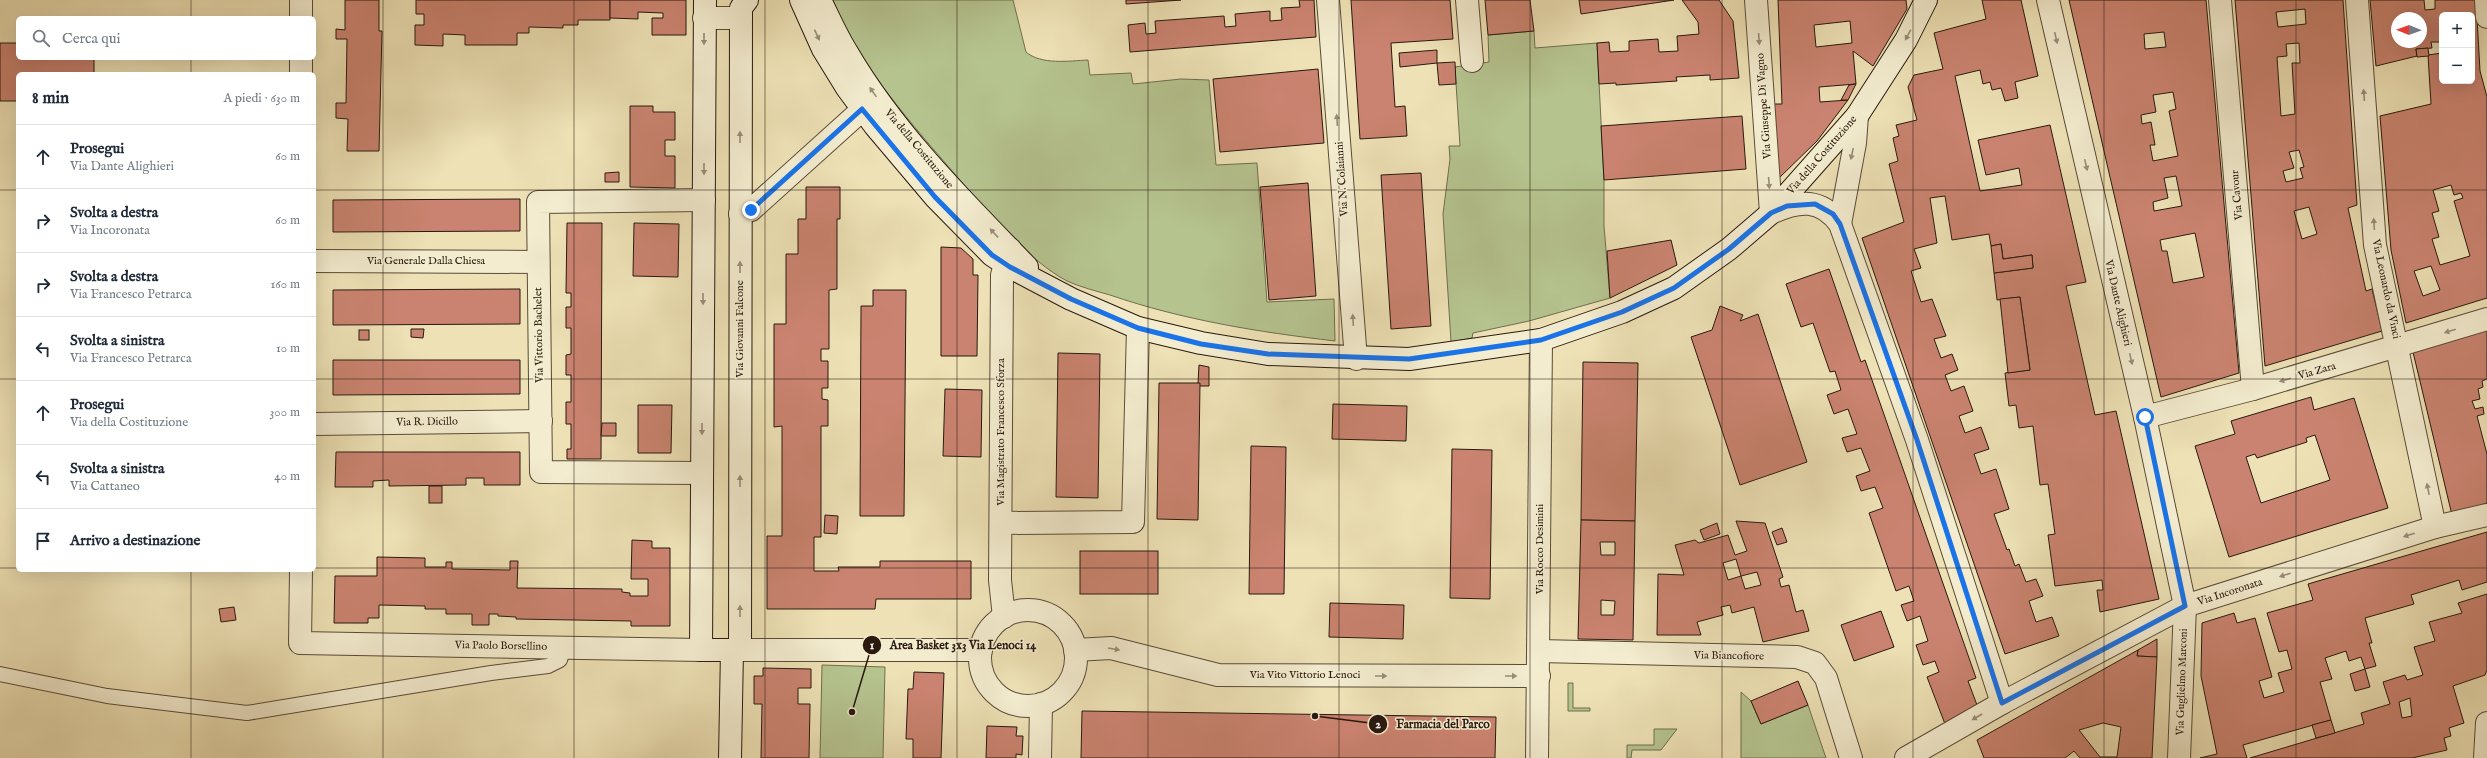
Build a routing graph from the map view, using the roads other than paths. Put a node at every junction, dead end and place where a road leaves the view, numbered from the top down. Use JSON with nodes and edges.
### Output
{"nodes":[{"id":1,"x":301,"y":0,"type":"edge"},
{"id":2,"x":801,"y":0,"type":"edge"},
{"id":3,"x":820,"y":0,"type":"edge"},
{"id":4,"x":1328,"y":0,"type":"edge"},
{"id":5,"x":1467,"y":0,"type":"edge"},
{"id":6,"x":1756,"y":0,"type":"edge"},
{"id":7,"x":1926,"y":0,"type":"edge"},
{"id":8,"x":2048,"y":0,"type":"edge"},
{"id":9,"x":2220,"y":0,"type":"edge"},
{"id":10,"x":2357,"y":0,"type":"edge"},
{"id":11,"x":2486,"y":0,"type":"edge"},
{"id":12,"x":742,"y":6,"type":"edge"},
{"id":13,"x":704,"y":9,"type":"edge"},
{"id":14,"x":301,"y":16,"type":"edge"},
{"id":15,"x":2487,"y":17,"type":"edge"},
{"id":16,"x":301,"y":60,"type":"edge"},
{"id":17,"x":1472,"y":61,"type":"dead end"},
{"id":18,"x":301,"y":72,"type":"edge"},
{"id":19,"x":862,"y":109,"type":"junction"},
{"id":20,"x":1857,"y":116,"type":"junction"},
{"id":21,"x":704,"y":200,"type":"junction"},
{"id":22,"x":1771,"y":213,"type":"junction"},
{"id":23,"x":740,"y":214,"type":"junction"},
{"id":24,"x":1840,"y":224,"type":"junction"},
{"id":25,"x":1007,"y":256,"type":"junction"},
{"id":26,"x":316,"y":261,"type":"edge"},
{"id":27,"x":538,"y":262,"type":"junction"},
{"id":28,"x":2487,"y":319,"type":"edge"},
{"id":29,"x":1138,"y":328,"type":"junction"},
{"id":30,"x":1541,"y":340,"type":"junction"},
{"id":31,"x":2399,"y":347,"type":"junction"},
{"id":32,"x":1356,"y":358,"type":"junction"},
{"id":33,"x":2253,"y":389,"type":"junction"},
{"id":34,"x":2145,"y":417,"type":"junction"},
{"id":35,"x":541,"y":421,"type":"junction"},
{"id":36,"x":316,"y":424,"type":"edge"},
{"id":37,"x":702,"y":473,"type":"junction"},
{"id":38,"x":2487,"y":515,"type":"edge"},
{"id":39,"x":1001,"y":523,"type":"junction"},
{"id":40,"x":2435,"y":527,"type":"junction"},
{"id":41,"x":301,"y":572,"type":"edge"},
{"id":42,"x":2185,"y":606,"type":"junction"},
{"id":43,"x":1004,"y":617,"type":"junction"},
{"id":44,"x":564,"y":648,"type":"junction"},
{"id":45,"x":701,"y":650,"type":"junction"},
{"id":46,"x":736,"y":650,"type":"junction"},
{"id":47,"x":981,"y":650,"type":"junction"},
{"id":48,"x":1075,"y":650,"type":"junction"},
{"id":49,"x":1539,"y":651,"type":"junction"},
{"id":50,"x":0,"y":674,"type":"edge"},
{"id":51,"x":1539,"y":676,"type":"junction"},
{"id":52,"x":2002,"y":703,"type":"junction"},
{"id":53,"x":1042,"y":704,"type":"junction"},
{"id":54,"x":2487,"y":723,"type":"edge"},
{"id":55,"x":730,"y":758,"type":"edge"},
{"id":56,"x":1040,"y":758,"type":"edge"},
{"id":57,"x":1537,"y":758,"type":"edge"},
{"id":58,"x":1851,"y":758,"type":"edge"},
{"id":59,"x":1906,"y":758,"type":"edge"},
{"id":60,"x":2179,"y":758,"type":"edge"},
{"id":61,"x":2484,"y":758,"type":"edge"}],
"edges":[{"from":1,"to":14,"type":"street"},
{"from":2,"to":19,"type":"street","name":"Via della Costituzione","one_way":true},
{"from":25,"to":3,"type":"street","name":"Via della Costituzione","one_way":true},
{"from":32,"to":4,"type":"street","name":"Via N. Colaianni","one_way":true},
{"from":5,"to":17,"type":"street"},
{"from":6,"to":22,"type":"street","name":"Via Giuseppe Di Vagno","one_way":true},
{"from":7,"to":20,"type":"street","name":"Via della Costituzione","one_way":true},
{"from":8,"to":34,"type":"street","name":"Via Dante Alighieri","one_way":true},
{"from":9,"to":33,"type":"street","name":"Via Cavour"},
{"from":31,"to":10,"type":"street","name":"Via Leonardo da Vinci","one_way":true},
{"from":11,"to":15,"type":"street"},
{"from":12,"to":13,"type":"street"},
{"from":23,"to":12,"type":"street","name":"Via Giovanni Falcone","one_way":true},
{"from":13,"to":21,"type":"street","one_way":true},
{"from":16,"to":18,"type":"street"},
{"from":19,"to":23,"type":"street"},
{"from":19,"to":25,"type":"street","name":"Via della Costituzione"},
{"from":20,"to":22,"type":"street","name":"Via della Costituzione"},
{"from":20,"to":24,"type":"street","one_way":true},
{"from":21,"to":27,"type":"street","name":"Via Vittorio Bachelet"},
{"from":21,"to":37,"type":"street","one_way":true},
{"from":22,"to":24,"type":"street"},
{"from":22,"to":30,"type":"street","name":"Via della Costituzione"},
{"from":46,"to":23,"type":"street","name":"Via Giovanni Falcone","one_way":true},
{"from":24,"to":52,"type":"street"},
{"from":25,"to":29,"type":"street","name":"Via della Costituzione"},
{"from":25,"to":39,"type":"street","name":"Via Magistrato Francesco Sforza"},
{"from":26,"to":27,"type":"street","name":"Via Generale Dalla Chiesa"},
{"from":27,"to":35,"type":"street","name":"Via Vittorio Bachelet"},
{"from":28,"to":31,"type":"street","name":"Via Zara","one_way":true},
{"from":29,"to":32,"type":"street","name":"Via della Costituzione"},
{"from":29,"to":39,"type":"street"},
{"from":30,"to":32,"type":"street","name":"Via della Costituzione"},
{"from":30,"to":49,"type":"street","name":"Via Rocco Desimini"},
{"from":31,"to":33,"type":"street","name":"Via Zara","one_way":true},
{"from":40,"to":31,"type":"street","name":"Via Leonardo da Vinci","one_way":true},
{"from":33,"to":34,"type":"street","name":"Via Zara"},
{"from":34,"to":42,"type":"street","name":"Via Dante Alighieri"},
{"from":35,"to":36,"type":"street","name":"Via R. Dicillo"},
{"from":35,"to":37,"type":"street","name":"Via Vittorio Bachelet"},
{"from":37,"to":45,"type":"street"},
{"from":38,"to":40,"type":"street","name":"Via Incoronata"},
{"from":39,"to":43,"type":"street","name":"Via Magistrato Francesco Sforza"},
{"from":40,"to":42,"type":"street","name":"Via Incoronata","one_way":true},
{"from":41,"to":44,"type":"street","name":"Via Paolo Borsellino"},
{"from":42,"to":52,"type":"street","name":"Via Incoronata"},
{"from":42,"to":60,"type":"street","name":"Via Guglielmo Marconi"},
{"from":43,"to":47,"type":"street"},
{"from":43,"to":48,"type":"street"},
{"from":44,"to":45,"type":"street","name":"Via Paolo Borsellino"},
{"from":44,"to":50,"type":"lane"},
{"from":45,"to":46,"type":"street","name":"Via Paolo Borsellino"},
{"from":46,"to":47,"type":"street"},
{"from":46,"to":55,"type":"street","name":"Via Giovanni Falcone"},
{"from":47,"to":53,"type":"street"},
{"from":48,"to":51,"type":"street","name":"Via Vito Vittorio Lenoci","one_way":true},
{"from":48,"to":53,"type":"street"},
{"from":49,"to":51,"type":"street","name":"Via Rocco Desimini"},
{"from":49,"to":58,"type":"street","name":"Via Biancofiore"},
{"from":51,"to":57,"type":"street","name":"Via Rocco Desimini"},
{"from":52,"to":59,"type":"street","name":"Via Incoronata","one_way":true},
{"from":53,"to":56,"type":"street"},
{"from":54,"to":61,"type":"street"}]}
